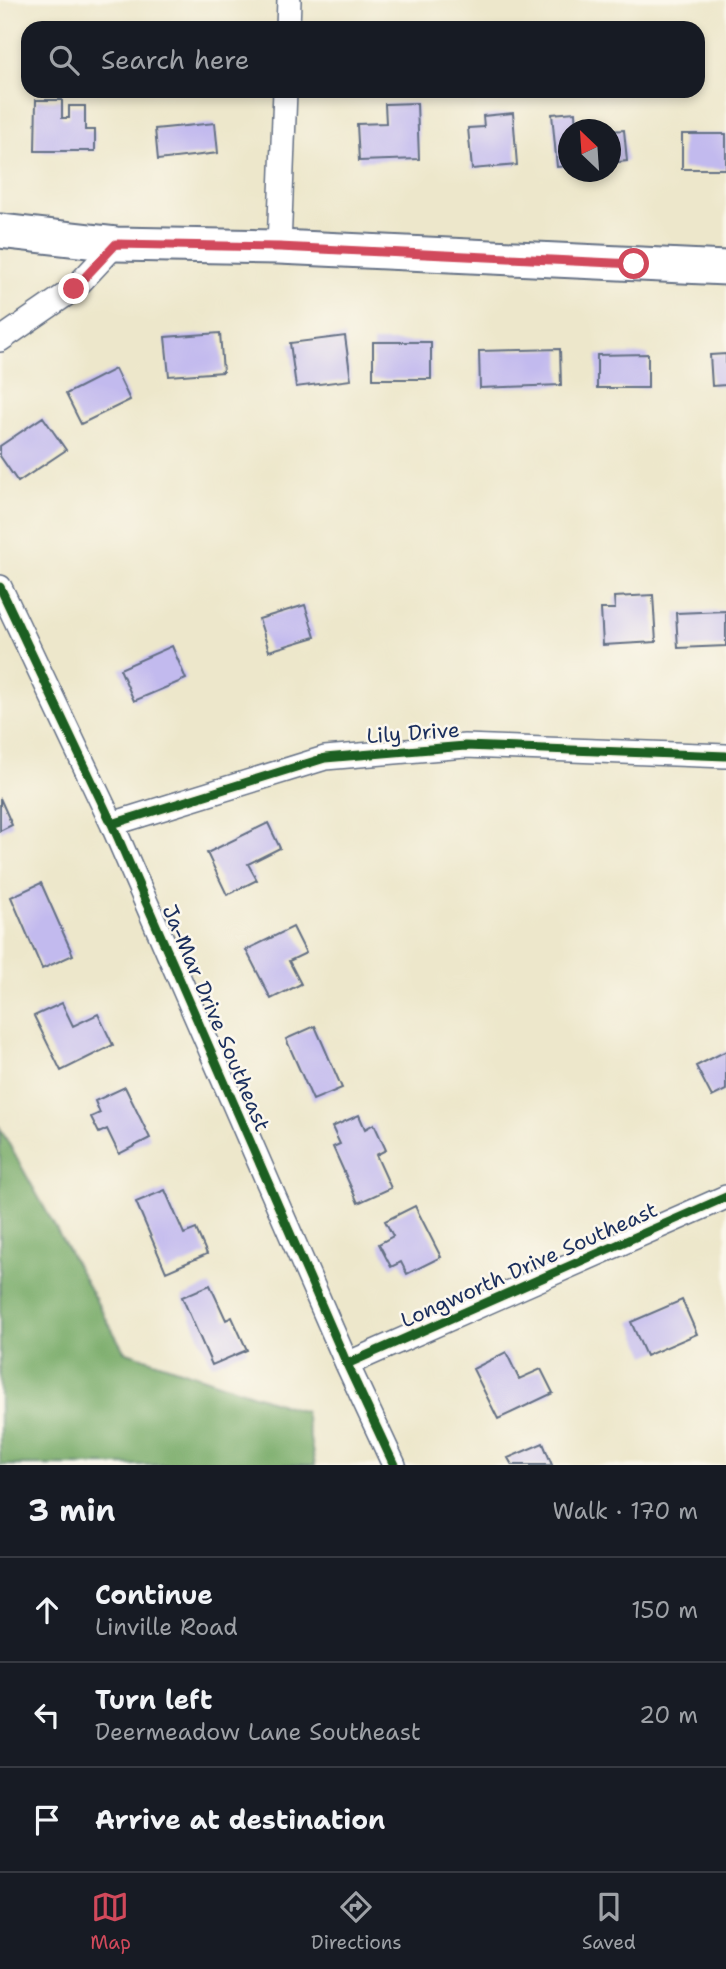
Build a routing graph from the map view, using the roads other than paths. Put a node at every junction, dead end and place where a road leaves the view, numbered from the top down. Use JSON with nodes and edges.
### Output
{"nodes":[{"id":1,"x":289,"y":0,"type":"edge"},
{"id":2,"x":288,"y":21,"type":"edge"},
{"id":3,"x":285,"y":98,"type":"edge"},
{"id":4,"x":0,"y":231,"type":"edge"},
{"id":5,"x":116,"y":244,"type":"junction"},
{"id":6,"x":279,"y":247,"type":"junction"},
{"id":7,"x":726,"y":268,"type":"edge"},
{"id":8,"x":0,"y":340,"type":"edge"},
{"id":9,"x":0,"y":587,"type":"edge"},
{"id":10,"x":726,"y":756,"type":"edge"},
{"id":11,"x":112,"y":824,"type":"junction"},
{"id":12,"x":726,"y":1197,"type":"edge"},
{"id":13,"x":347,"y":1364,"type":"junction"},
{"id":14,"x":394,"y":1465,"type":"edge"}],
"edges":[{"from":1,"to":2,"type":"street"},
{"from":3,"to":6,"type":"street"},
{"from":4,"to":5,"type":"main road"},
{"from":5,"to":6,"type":"main road"},
{"from":5,"to":8,"type":"street"},
{"from":6,"to":7,"type":"main road"},
{"from":9,"to":11,"type":"street","name":"Ja-Mar Drive Southeast"},
{"from":10,"to":11,"type":"street","name":"Lily Drive"},
{"from":11,"to":13,"type":"street","name":"Ja-Mar Drive Southeast"},
{"from":12,"to":13,"type":"street","name":"Longworth Drive Southeast"},
{"from":13,"to":14,"type":"street","name":"Ja-Mar Drive Southeast"}]}
